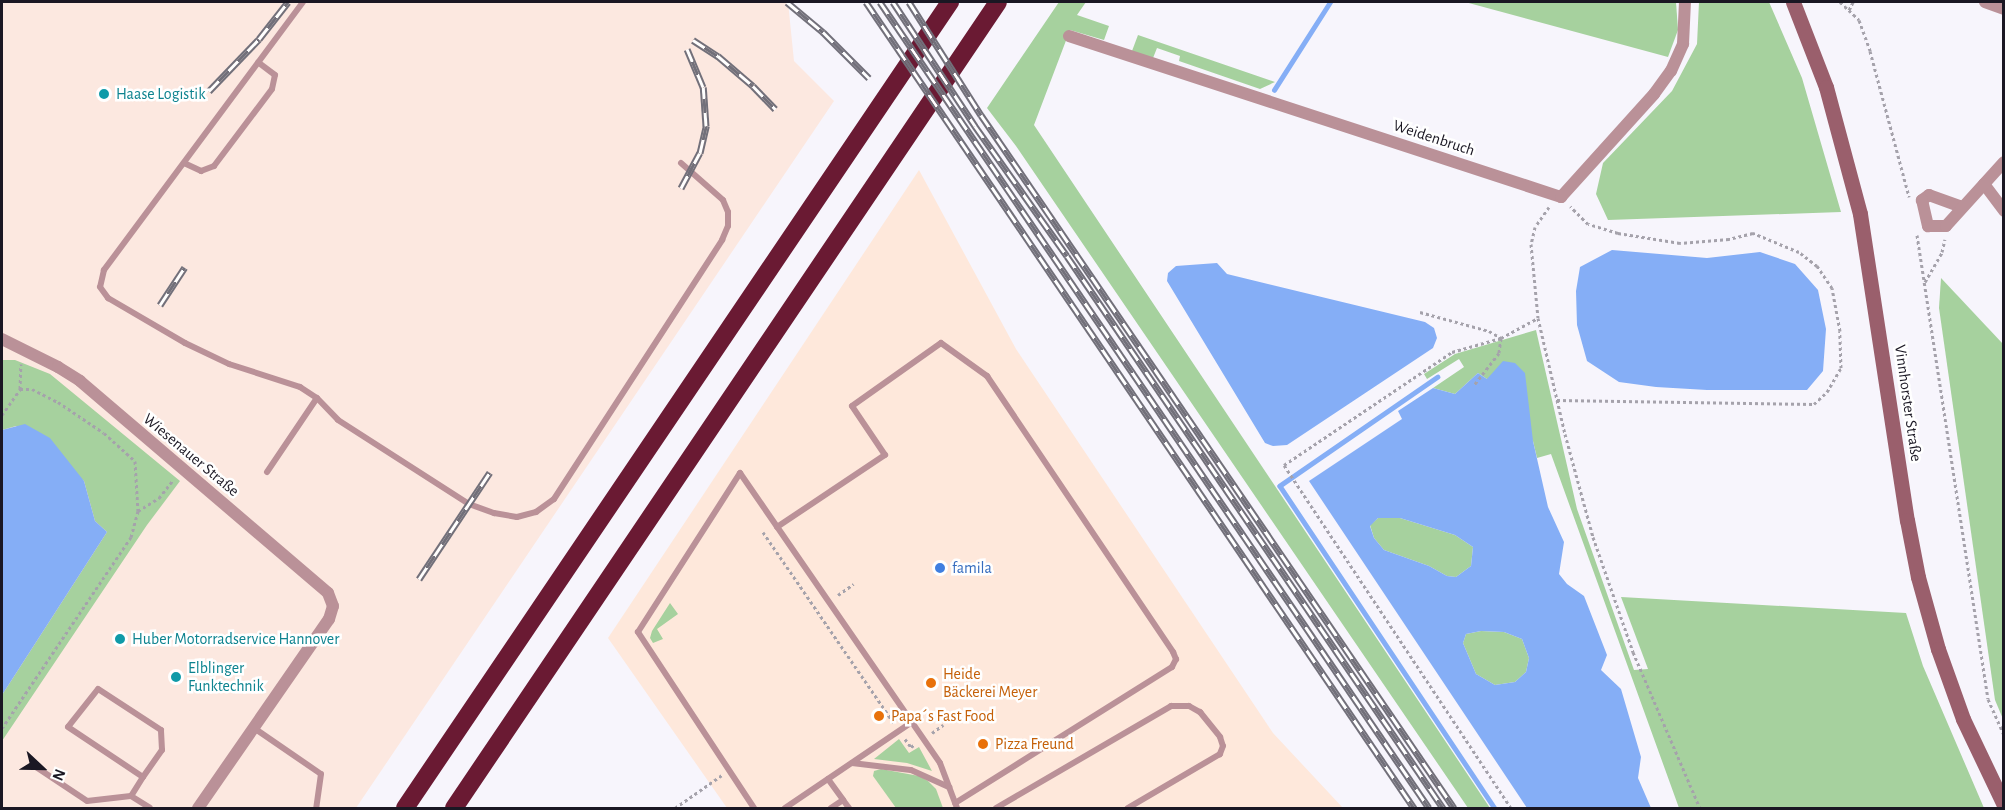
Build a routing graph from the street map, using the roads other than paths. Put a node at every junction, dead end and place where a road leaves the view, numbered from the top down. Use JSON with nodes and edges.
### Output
{"nodes":[{"id":1,"x":303,"y":2,"type":"edge"},
{"id":2,"x":950,"y":2,"type":"edge"},
{"id":3,"x":998,"y":2,"type":"edge"},
{"id":4,"x":1685,"y":2,"type":"edge"},
{"id":5,"x":1793,"y":2,"type":"edge"},
{"id":6,"x":1985,"y":2,"type":"edge"},
{"id":7,"x":2004,"y":9,"type":"edge"},
{"id":8,"x":1069,"y":36,"type":"dead end"},
{"id":9,"x":258,"y":62,"type":"junction"},
{"id":10,"x":2004,"y":162,"type":"edge"},
{"id":11,"x":184,"y":163,"type":"junction"},
{"id":12,"x":681,"y":163,"type":"dead end"},
{"id":13,"x":1984,"y":184,"type":"junction"},
{"id":14,"x":1962,"y":207,"type":"junction"},
{"id":15,"x":2004,"y":211,"type":"edge"},
{"id":16,"x":2,"y":339,"type":"edge"},
{"id":17,"x":317,"y":398,"type":"junction"},
{"id":18,"x":267,"y":472,"type":"dead end"},
{"id":19,"x":777,"y":527,"type":"junction"},
{"id":20,"x":912,"y":722,"type":"junction"},
{"id":21,"x":254,"y":728,"type":"junction"},
{"id":22,"x":852,"y":763,"type":"junction"},
{"id":23,"x":36,"y":767,"type":"dead end"},
{"id":24,"x":143,"y":777,"type":"junction"},
{"id":25,"x":828,"y":779,"type":"junction"},
{"id":26,"x":949,"y":787,"type":"junction"},
{"id":27,"x":130,"y":796,"type":"junction"},
{"id":28,"x":843,"y":800,"type":"junction"},
{"id":29,"x":2004,"y":805,"type":"edge"},
{"id":30,"x":956,"y":806,"type":"edge"},
{"id":31,"x":150,"y":808,"type":"edge"},
{"id":32,"x":198,"y":808,"type":"edge"},
{"id":33,"x":316,"y":808,"type":"edge"},
{"id":34,"x":405,"y":808,"type":"edge"},
{"id":35,"x":454,"y":808,"type":"edge"},
{"id":36,"x":754,"y":808,"type":"edge"},
{"id":37,"x":786,"y":808,"type":"edge"},
{"id":38,"x":831,"y":808,"type":"edge"},
{"id":39,"x":849,"y":808,"type":"edge"},
{"id":40,"x":996,"y":808,"type":"edge"},
{"id":41,"x":1128,"y":808,"type":"edge"}],
"edges":[{"from":1,"to":9,"type":"lane"},
{"from":2,"to":34,"type":"highway"},
{"from":3,"to":35,"type":"highway"},
{"from":4,"to":8,"type":"street","name":"Weidenbruch"},
{"from":5,"to":29,"type":"street","name":"Vinnhorster Straße"},
{"from":6,"to":7,"type":"street"},
{"from":9,"to":11,"type":"lane"},
{"from":9,"to":11,"type":"lane"},
{"from":10,"to":13,"type":"street"},
{"from":11,"to":17,"type":"lane"},
{"from":12,"to":17,"type":"lane"},
{"from":13,"to":14,"type":"street"},
{"from":13,"to":15,"type":"street"},
{"from":14,"to":14,"type":"street"},
{"from":16,"to":21,"type":"street","name":"Wiesenauer Straße"},
{"from":17,"to":18,"type":"lane"},
{"from":19,"to":20,"type":"lane"},
{"from":19,"to":30,"type":"lane"},
{"from":19,"to":36,"type":"lane"},
{"from":20,"to":22,"type":"lane"},
{"from":20,"to":26,"type":"lane"},
{"from":21,"to":32,"type":"street"},
{"from":21,"to":33,"type":"lane"},
{"from":22,"to":25,"type":"lane"},
{"from":22,"to":26,"type":"lane"},
{"from":23,"to":27,"type":"lane"},
{"from":24,"to":24,"type":"lane"},
{"from":24,"to":27,"type":"lane"},
{"from":25,"to":28,"type":"lane"},
{"from":25,"to":37,"type":"lane"},
{"from":26,"to":30,"type":"lane"},
{"from":27,"to":31,"type":"lane"},
{"from":28,"to":38,"type":"lane"},
{"from":28,"to":39,"type":"lane"},
{"from":40,"to":41,"type":"lane"}]}
